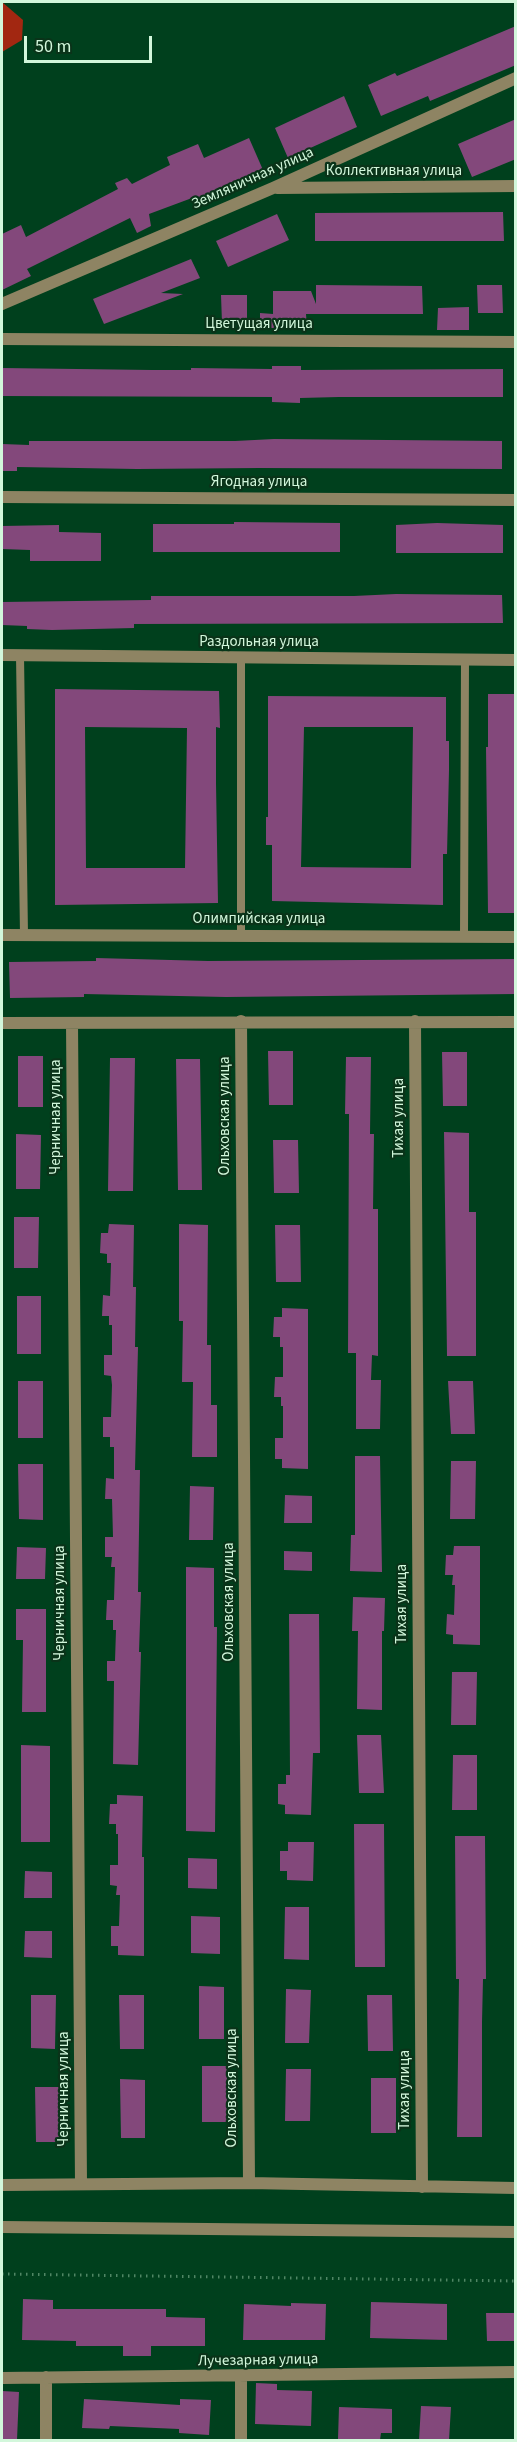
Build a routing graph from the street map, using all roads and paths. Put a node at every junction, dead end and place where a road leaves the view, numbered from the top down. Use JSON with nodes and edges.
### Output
{"nodes":[{"id":1,"x":516,"y":78,"type":"edge"},
{"id":2,"x":516,"y":186,"type":"edge"},
{"id":3,"x":273,"y":188,"type":"junction"},
{"id":4,"x":2,"y":304,"type":"edge"},
{"id":5,"x":2,"y":339,"type":"edge"},
{"id":6,"x":516,"y":342,"type":"edge"},
{"id":7,"x":2,"y":496,"type":"edge"},
{"id":8,"x":516,"y":500,"type":"edge"},
{"id":9,"x":2,"y":655,"type":"edge"},
{"id":10,"x":20,"y":655,"type":"junction"},
{"id":11,"x":241,"y":659,"type":"junction"},
{"id":12,"x":465,"y":659,"type":"junction"},
{"id":13,"x":516,"y":660,"type":"edge"},
{"id":14,"x":2,"y":935,"type":"edge"},
{"id":15,"x":24,"y":935,"type":"junction"},
{"id":16,"x":241,"y":935,"type":"junction"},
{"id":17,"x":464,"y":935,"type":"junction"},
{"id":18,"x":516,"y":936,"type":"edge"},
{"id":19,"x":241,"y":1021,"type":"junction"},
{"id":20,"x":415,"y":1021,"type":"junction"},
{"id":21,"x":516,"y":1022,"type":"edge"},
{"id":22,"x":2,"y":1023,"type":"edge"},
{"id":23,"x":72,"y":1023,"type":"junction"},
{"id":24,"x":249,"y":2182,"type":"junction"},
{"id":25,"x":81,"y":2183,"type":"junction"},
{"id":26,"x":2,"y":2185,"type":"edge"},
{"id":27,"x":422,"y":2187,"type":"junction"},
{"id":28,"x":516,"y":2188,"type":"edge"},
{"id":29,"x":2,"y":2227,"type":"edge"},
{"id":30,"x":516,"y":2232,"type":"edge"},
{"id":31,"x":2,"y":2274,"type":"edge"},
{"id":32,"x":516,"y":2281,"type":"edge"},
{"id":33,"x":516,"y":2372,"type":"edge"},
{"id":34,"x":241,"y":2376,"type":"junction"},
{"id":35,"x":46,"y":2377,"type":"junction"},
{"id":36,"x":2,"y":2378,"type":"edge"},
{"id":37,"x":46,"y":2440,"type":"edge"},
{"id":38,"x":241,"y":2440,"type":"edge"}],
"edges":[{"from":1,"to":3,"type":"street","name":"Земляничная улица"},
{"from":2,"to":3,"type":"street","name":"Коллективная улица"},
{"from":3,"to":4,"type":"street","name":"Земляничная улица"},
{"from":5,"to":6,"type":"street","name":"Цветущая улица"},
{"from":7,"to":8,"type":"street","name":"Ягодная улица"},
{"from":9,"to":10,"type":"street","name":"Раздольная улица"},
{"from":10,"to":11,"type":"street","name":"Раздольная улица"},
{"from":10,"to":15,"type":"lane"},
{"from":11,"to":12,"type":"street","name":"Раздольная улица"},
{"from":11,"to":16,"type":"lane"},
{"from":12,"to":13,"type":"street","name":"Раздольная улица"},
{"from":12,"to":17,"type":"lane"},
{"from":14,"to":15,"type":"street","name":"Олимпийская улица"},
{"from":15,"to":16,"type":"street","name":"Олимпийская улица"},
{"from":16,"to":17,"type":"street","name":"Олимпийская улица"},
{"from":17,"to":18,"type":"street","name":"Олимпийская улица"},
{"from":19,"to":20,"type":"street"},
{"from":19,"to":23,"type":"street"},
{"from":19,"to":24,"type":"street","name":"Ольховская улица"},
{"from":20,"to":21,"type":"street"},
{"from":20,"to":27,"type":"street","name":"Тихая улица"},
{"from":22,"to":23,"type":"street"},
{"from":23,"to":25,"type":"street","name":"Черничная улица"},
{"from":24,"to":25,"type":"street"},
{"from":24,"to":27,"type":"street"},
{"from":25,"to":26,"type":"street"},
{"from":27,"to":28,"type":"street"},
{"from":29,"to":30,"type":"street"},
{"from":31,"to":32,"type":"path"},
{"from":33,"to":34,"type":"street","name":"Лучезарная улица"},
{"from":34,"to":35,"type":"street","name":"Лучезарная улица"},
{"from":34,"to":38,"type":"street"},
{"from":35,"to":36,"type":"street","name":"Лучезарная улица"},
{"from":35,"to":37,"type":"street"}]}
